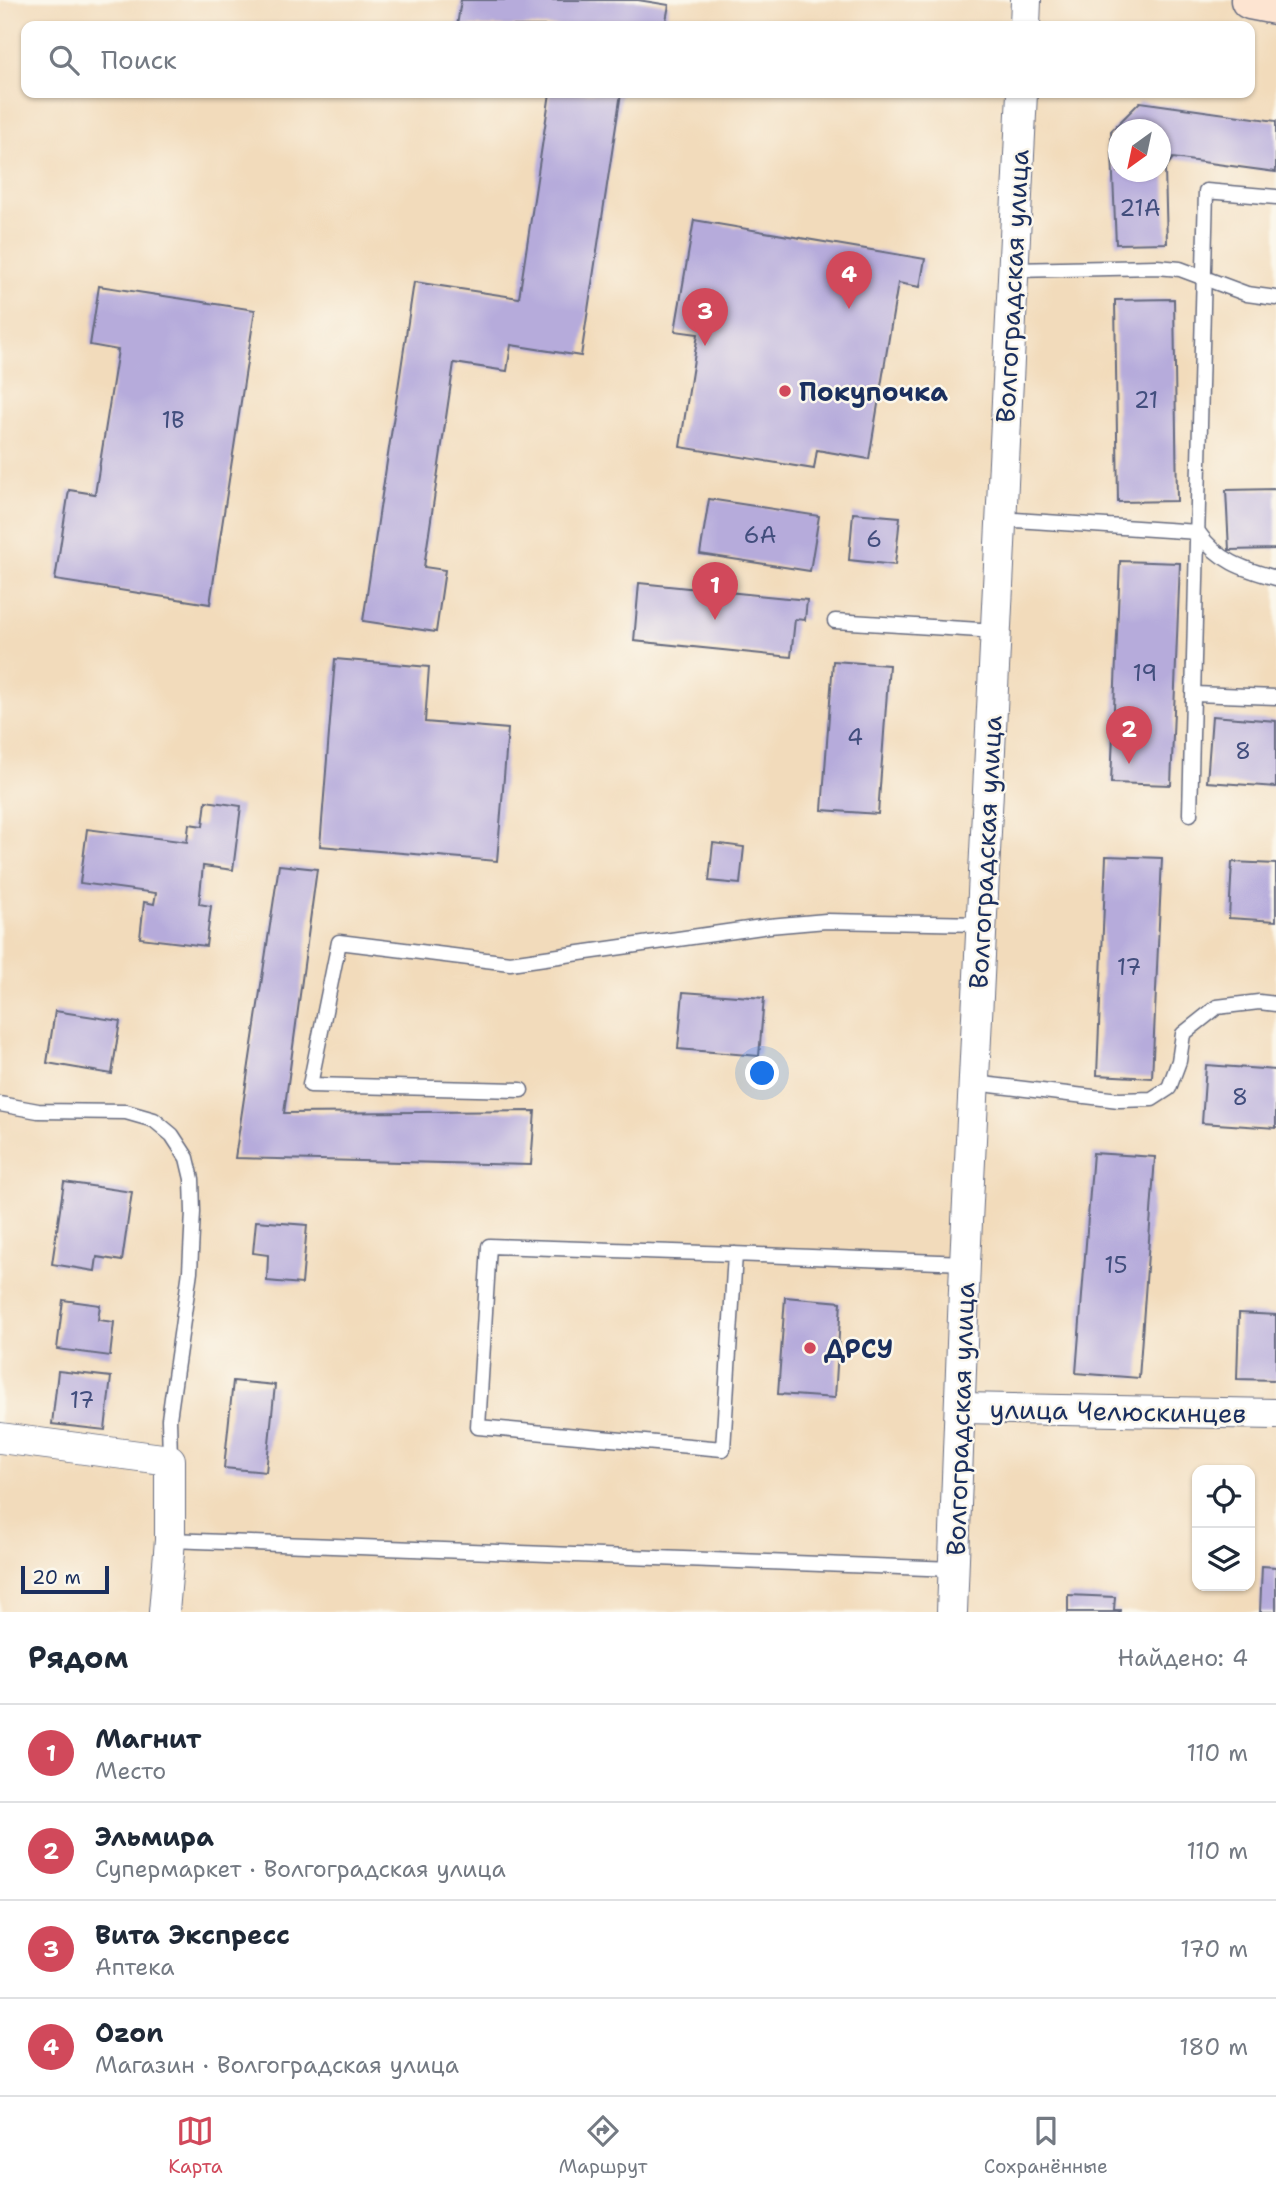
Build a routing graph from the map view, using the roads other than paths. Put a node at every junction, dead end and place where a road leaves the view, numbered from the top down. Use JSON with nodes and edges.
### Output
{"nodes":[{"id":1,"x":1026,"y":0,"type":"edge"},
{"id":2,"x":1250,"y":0,"type":"edge"},
{"id":3,"x":1276,"y":5,"type":"edge"},
{"id":4,"x":1025,"y":21,"type":"edge"},
{"id":5,"x":1022,"y":98,"type":"edge"},
{"id":6,"x":1276,"y":197,"type":"edge"},
{"id":7,"x":1013,"y":270,"type":"junction"},
{"id":8,"x":1204,"y":278,"type":"junction"},
{"id":9,"x":1276,"y":298,"type":"edge"},
{"id":10,"x":1001,"y":519,"type":"junction"},
{"id":11,"x":1198,"y":532,"type":"junction"},
{"id":12,"x":1276,"y":578,"type":"edge"},
{"id":13,"x":835,"y":621,"type":"dead end"},
{"id":14,"x":996,"y":631,"type":"junction"},
{"id":15,"x":1194,"y":694,"type":"junction"},
{"id":16,"x":1276,"y":697,"type":"edge"},
{"id":17,"x":1191,"y":814,"type":"dead end"},
{"id":18,"x":982,"y":924,"type":"junction"},
{"id":19,"x":1276,"y":1004,"type":"edge"},
{"id":20,"x":974,"y":1083,"type":"junction"},
{"id":21,"x":521,"y":1090,"type":"dead end"},
{"id":22,"x":0,"y":1104,"type":"edge"},
{"id":23,"x":735,"y":1254,"type":"junction"},
{"id":24,"x":965,"y":1263,"type":"junction"},
{"id":25,"x":961,"y":1408,"type":"junction"},
{"id":26,"x":1276,"y":1414,"type":"edge"},
{"id":27,"x":0,"y":1438,"type":"edge"},
{"id":28,"x":170,"y":1460,"type":"junction"},
{"id":29,"x":170,"y":1540,"type":"junction"},
{"id":30,"x":954,"y":1569,"type":"junction"},
{"id":31,"x":164,"y":1612,"type":"edge"},
{"id":32,"x":952,"y":1612,"type":"edge"}],
"edges":[{"from":1,"to":4,"type":"street"},
{"from":2,"to":3,"type":"street"},
{"from":5,"to":7,"type":"street","name":"Волгоградская улица"},
{"from":6,"to":8,"type":"lane"},
{"from":7,"to":8,"type":"lane"},
{"from":7,"to":10,"type":"street","name":"Волгоградская улица"},
{"from":8,"to":9,"type":"lane"},
{"from":8,"to":11,"type":"lane"},
{"from":10,"to":11,"type":"lane"},
{"from":10,"to":14,"type":"street","name":"Волгоградская улица"},
{"from":11,"to":12,"type":"lane"},
{"from":11,"to":15,"type":"lane"},
{"from":13,"to":14,"type":"lane"},
{"from":14,"to":18,"type":"street","name":"Волгоградская улица"},
{"from":15,"to":16,"type":"lane"},
{"from":15,"to":17,"type":"lane"},
{"from":18,"to":20,"type":"street","name":"Волгоградская улица"},
{"from":18,"to":21,"type":"lane"},
{"from":19,"to":20,"type":"lane"},
{"from":20,"to":24,"type":"street","name":"Волгоградская улица"},
{"from":22,"to":28,"type":"lane"},
{"from":23,"to":23,"type":"lane"},
{"from":23,"to":24,"type":"lane"},
{"from":24,"to":25,"type":"street","name":"Волгоградская улица"},
{"from":25,"to":26,"type":"street","name":"улица Челюскинцев"},
{"from":25,"to":30,"type":"street","name":"Волгоградская улица"},
{"from":27,"to":28,"type":"street"},
{"from":28,"to":29,"type":"street"},
{"from":29,"to":30,"type":"lane"},
{"from":29,"to":31,"type":"street"},
{"from":30,"to":32,"type":"street","name":"Волгоградская улица"}]}
